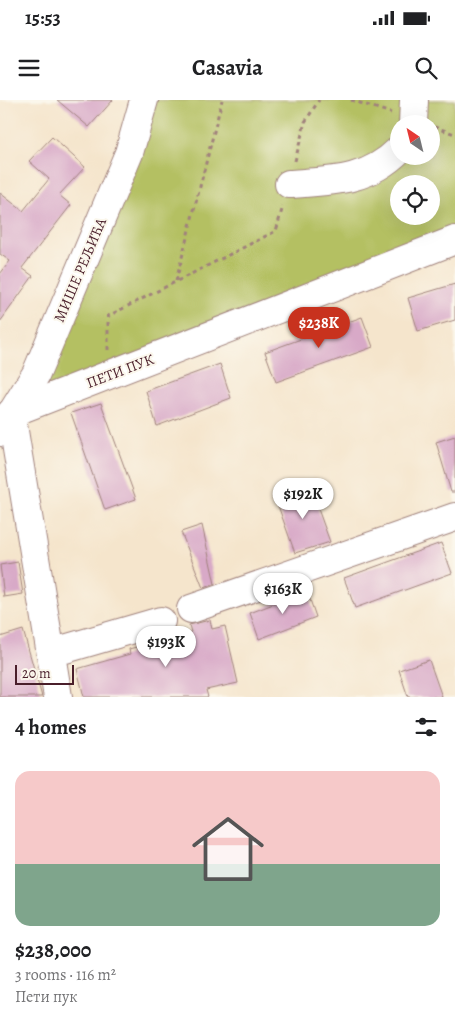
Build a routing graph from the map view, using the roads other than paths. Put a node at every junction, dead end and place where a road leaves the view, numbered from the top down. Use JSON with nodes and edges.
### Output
{"nodes":[{"id":1,"x":144,"y":100,"type":"edge"},
{"id":2,"x":390,"y":159,"type":"edge"},
{"id":3,"x":289,"y":184,"type":"road end"},
{"id":4,"x":455,"y":240,"type":"edge"},
{"id":5,"x":5,"y":422,"type":"edge"},
{"id":6,"x":455,"y":517,"type":"edge"},
{"id":7,"x":191,"y":609,"type":"dead end"},
{"id":8,"x":161,"y":622,"type":"dead end"},
{"id":9,"x":51,"y":653,"type":"junction"},
{"id":10,"x":58,"y":697,"type":"edge"}],
"edges":[{"from":1,"to":5,"type":"street","name":"МИШЕ РЕЉИЋА"},
{"from":2,"to":3,"type":"street"},
{"from":4,"to":5,"type":"street","name":"ПЕТИ ПУК"},
{"from":5,"to":9,"type":"street"},
{"from":6,"to":7,"type":"street"},
{"from":8,"to":9,"type":"street"},
{"from":9,"to":10,"type":"street"}]}
